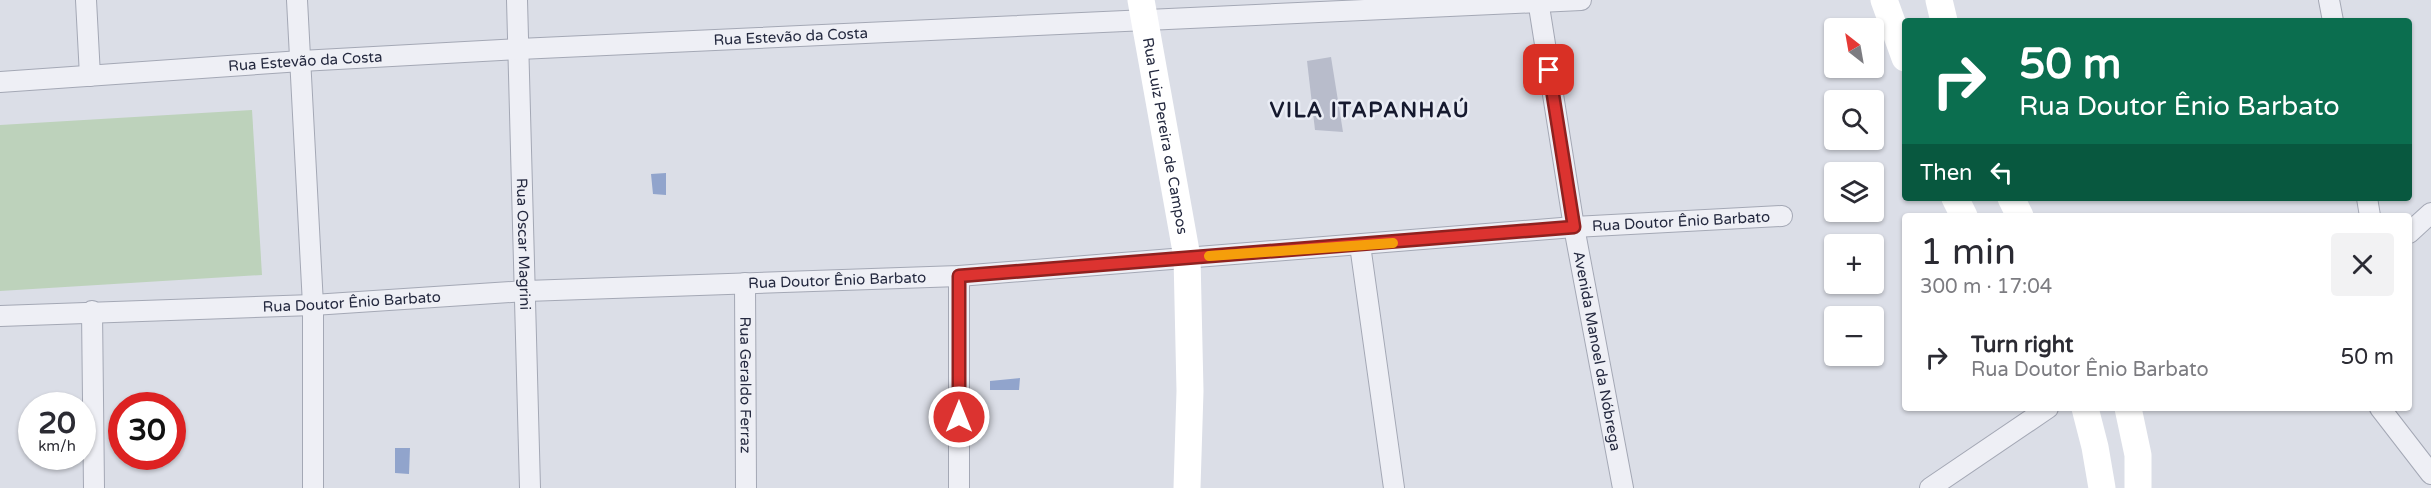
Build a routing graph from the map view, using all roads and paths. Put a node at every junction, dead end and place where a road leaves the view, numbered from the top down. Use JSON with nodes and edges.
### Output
{"nodes":[{"id":1,"x":86,"y":0,"type":"edge"},
{"id":2,"x":297,"y":0,"type":"edge"},
{"id":3,"x":517,"y":0,"type":"edge"},
{"id":4,"x":1581,"y":0,"type":"edge"},
{"id":5,"x":1884,"y":0,"type":"edge"},
{"id":6,"x":1939,"y":0,"type":"edge"},
{"id":7,"x":2329,"y":0,"type":"edge"},
{"id":8,"x":1538,"y":1,"type":"edge"},
{"id":9,"x":1142,"y":10,"type":"edge"},
{"id":10,"x":1943,"y":18,"type":"edge"},
{"id":11,"x":2332,"y":18,"type":"edge"},
{"id":12,"x":519,"y":49,"type":"junction"},
{"id":13,"x":1902,"y":50,"type":"edge"},
{"id":14,"x":301,"y":61,"type":"junction"},
{"id":15,"x":90,"y":76,"type":"junction"},
{"id":16,"x":0,"y":82,"type":"edge"},
{"id":17,"x":2431,"y":213,"type":"edge"},
{"id":18,"x":1782,"y":216,"type":"dead end"},
{"id":19,"x":1574,"y":227,"type":"junction"},
{"id":20,"x":2412,"y":230,"type":"edge"},
{"id":21,"x":1360,"y":245,"type":"junction"},
{"id":22,"x":1187,"y":257,"type":"junction"},
{"id":23,"x":959,"y":276,"type":"junction"},
{"id":24,"x":745,"y":283,"type":"junction"},
{"id":25,"x":526,"y":291,"type":"junction"},
{"id":26,"x":313,"y":305,"type":"junction"},
{"id":27,"x":92,"y":311,"type":"junction"},
{"id":28,"x":0,"y":316,"type":"edge"},
{"id":29,"x":2044,"y":411,"type":"edge"},
{"id":30,"x":2086,"y":411,"type":"edge"},
{"id":31,"x":2129,"y":411,"type":"edge"},
{"id":32,"x":2382,"y":411,"type":"edge"},
{"id":33,"x":2431,"y":474,"type":"edge"},
{"id":34,"x":94,"y":488,"type":"edge"},
{"id":35,"x":313,"y":488,"type":"edge"},
{"id":36,"x":530,"y":488,"type":"edge"},
{"id":37,"x":746,"y":488,"type":"edge"},
{"id":38,"x":959,"y":488,"type":"edge"},
{"id":39,"x":1187,"y":488,"type":"edge"},
{"id":40,"x":1394,"y":488,"type":"edge"},
{"id":41,"x":1623,"y":488,"type":"edge"},
{"id":42,"x":1930,"y":488,"type":"edge"},
{"id":43,"x":2102,"y":488,"type":"edge"},
{"id":44,"x":2139,"y":488,"type":"edge"}],
"edges":[{"from":1,"to":15,"type":"street"},
{"from":2,"to":14,"type":"street"},
{"from":3,"to":12,"type":"street","name":"Rua Oscar Magrini"},
{"from":4,"to":8,"type":"street","name":"Rua Estevão da Costa"},
{"from":5,"to":13,"type":"street"},
{"from":6,"to":10,"type":"street"},
{"from":7,"to":11,"type":"street"},
{"from":8,"to":9,"type":"street","name":"Rua Estevão da Costa"},
{"from":8,"to":19,"type":"street","name":"Avenida Manoel da Nóbrega"},
{"from":9,"to":12,"type":"street","name":"Rua Estevão da Costa"},
{"from":9,"to":22,"type":"street","name":"Rua Luiz Pereira de Campos"},
{"from":12,"to":14,"type":"street","name":"Rua Estevão da Costa"},
{"from":12,"to":25,"type":"street","name":"Rua Oscar Magrini"},
{"from":14,"to":15,"type":"street","name":"Rua Estevão da Costa"},
{"from":14,"to":26,"type":"street"},
{"from":15,"to":16,"type":"street","name":"Rua Estevão da Costa"},
{"from":17,"to":20,"type":"street"},
{"from":18,"to":19,"type":"street","name":"Rua Doutor Ênio Barbato"},
{"from":19,"to":21,"type":"street","name":"Rua Doutor Ênio Barbato"},
{"from":19,"to":41,"type":"street","name":"Avenida Manoel da Nóbrega"},
{"from":21,"to":22,"type":"street","name":"Rua Doutor Ênio Barbato"},
{"from":21,"to":40,"type":"street"},
{"from":22,"to":23,"type":"street","name":"Rua Doutor Ênio Barbato"},
{"from":22,"to":39,"type":"street","name":"Rua Luiz Pereira de Campos"},
{"from":23,"to":24,"type":"street","name":"Rua Doutor Ênio Barbato"},
{"from":23,"to":38,"type":"street"},
{"from":24,"to":25,"type":"street","name":"Rua Doutor Ênio Barbato"},
{"from":24,"to":37,"type":"street","name":"Rua Geraldo Ferraz"},
{"from":25,"to":26,"type":"street","name":"Rua Doutor Ênio Barbato"},
{"from":25,"to":36,"type":"street","name":"Rua Oscar Magrini"},
{"from":26,"to":27,"type":"street","name":"Rua Doutor Ênio Barbato"},
{"from":26,"to":35,"type":"street"},
{"from":27,"to":28,"type":"street","name":"Rua Doutor Ênio Barbato"},
{"from":27,"to":34,"type":"street"},
{"from":29,"to":42,"type":"street"},
{"from":30,"to":43,"type":"street"},
{"from":31,"to":44,"type":"street"},
{"from":32,"to":33,"type":"street"}]}
